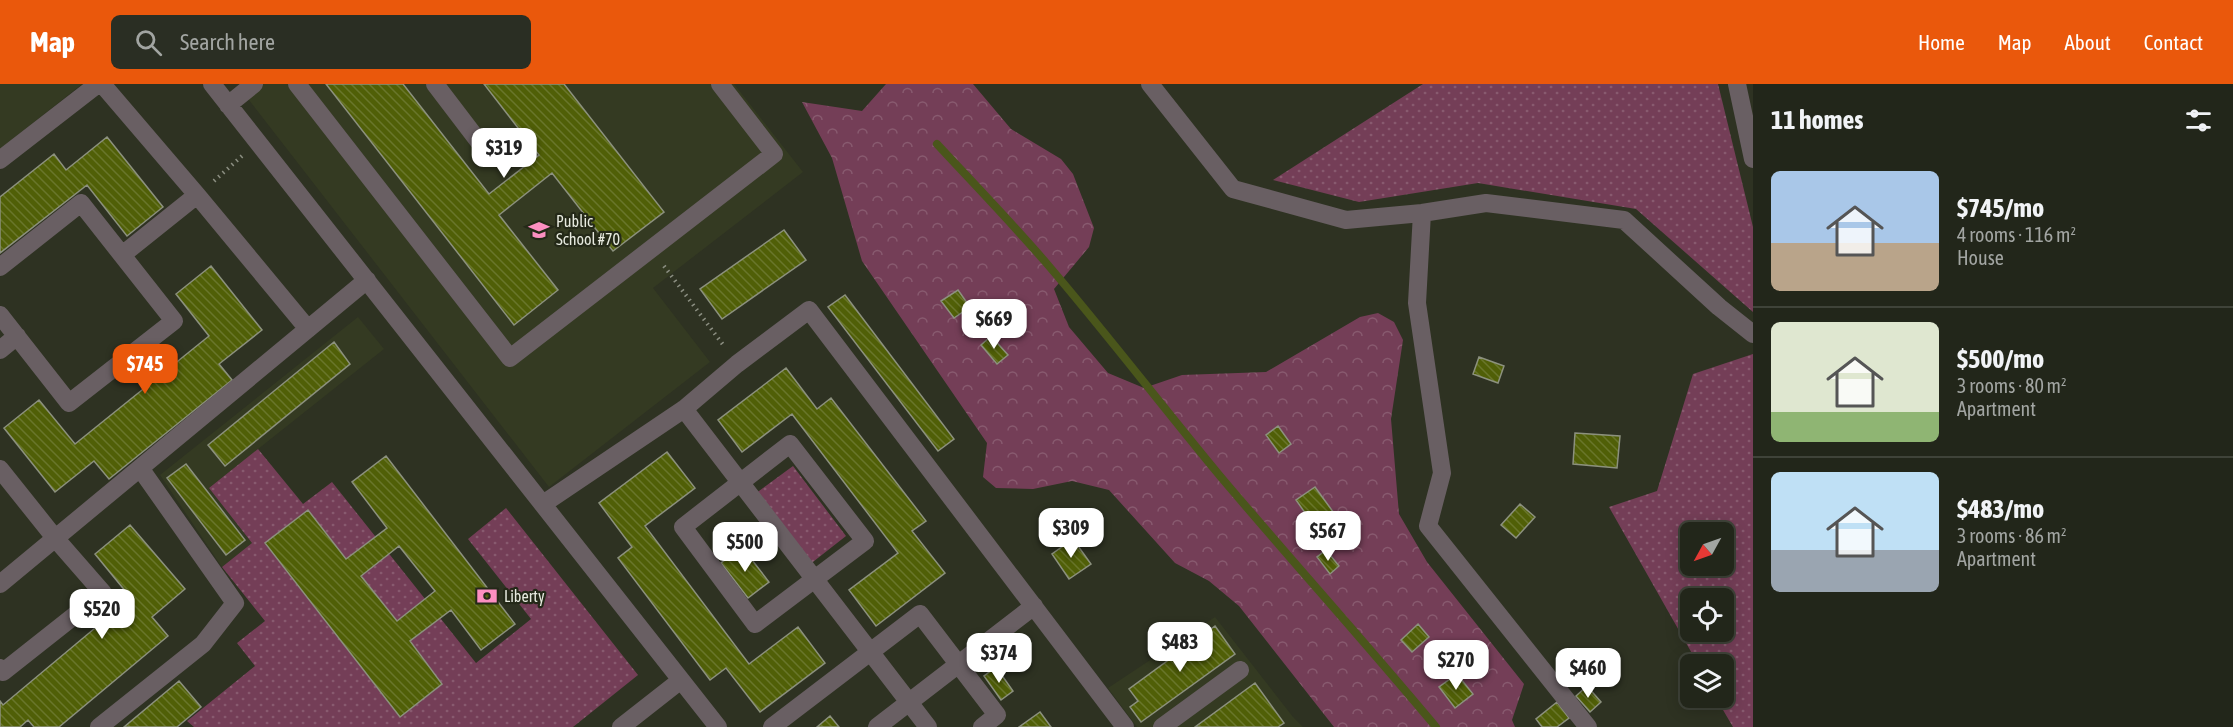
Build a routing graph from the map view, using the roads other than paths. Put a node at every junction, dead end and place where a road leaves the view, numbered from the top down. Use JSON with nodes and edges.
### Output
{"nodes":[{"id":1,"x":100,"y":84,"type":"edge"},
{"id":2,"x":212,"y":84,"type":"edge"},
{"id":3,"x":254,"y":84,"type":"edge"},
{"id":4,"x":297,"y":84,"type":"edge"},
{"id":5,"x":435,"y":84,"type":"edge"},
{"id":6,"x":720,"y":84,"type":"edge"},
{"id":7,"x":1150,"y":84,"type":"edge"},
{"id":8,"x":1737,"y":84,"type":"edge"},
{"id":9,"x":228,"y":105,"type":"junction"},
{"id":10,"x":1750,"y":133,"type":"edge"},
{"id":11,"x":486,"y":151,"type":"dead end"},
{"id":12,"x":1753,"y":159,"type":"edge"},
{"id":13,"x":0,"y":160,"type":"edge"},
{"id":14,"x":197,"y":195,"type":"junction"},
{"id":15,"x":1422,"y":213,"type":"junction"},
{"id":16,"x":122,"y":255,"type":"junction"},
{"id":17,"x":0,"y":267,"type":"edge"},
{"id":18,"x":367,"y":280,"type":"junction"},
{"id":19,"x":0,"y":315,"type":"edge"},
{"id":20,"x":308,"y":329,"type":"junction"},
{"id":21,"x":1753,"y":334,"type":"edge"},
{"id":22,"x":17,"y":336,"type":"junction"},
{"id":23,"x":0,"y":350,"type":"edge"},
{"id":24,"x":684,"y":409,"type":"junction"},
{"id":25,"x":140,"y":468,"type":"junction"},
{"id":26,"x":0,"y":469,"type":"edge"},
{"id":27,"x":740,"y":483,"type":"junction"},
{"id":28,"x":543,"y":504,"type":"junction"},
{"id":29,"x":55,"y":538,"type":"junction"},
{"id":30,"x":814,"y":580,"type":"junction"},
{"id":31,"x":0,"y":584,"type":"edge"},
{"id":32,"x":1034,"y":606,"type":"junction"},
{"id":33,"x":870,"y":652,"type":"junction"},
{"id":34,"x":958,"y":664,"type":"junction"},
{"id":35,"x":0,"y":668,"type":"edge"},
{"id":36,"x":1240,"y":670,"type":"dead end"},
{"id":37,"x":681,"y":680,"type":"junction"},
{"id":38,"x":909,"y":702,"type":"junction"},
{"id":39,"x":99,"y":727,"type":"edge"},
{"id":40,"x":621,"y":727,"type":"edge"},
{"id":41,"x":718,"y":727,"type":"edge"},
{"id":42,"x":772,"y":727,"type":"edge"},
{"id":43,"x":877,"y":727,"type":"edge"},
{"id":44,"x":928,"y":727,"type":"edge"},
{"id":45,"x":982,"y":727,"type":"edge"},
{"id":46,"x":1125,"y":727,"type":"edge"},
{"id":47,"x":1162,"y":727,"type":"edge"},
{"id":48,"x":1588,"y":727,"type":"edge"}],
"edges":[{"from":1,"to":13,"type":"street"},
{"from":1,"to":14,"type":"street"},
{"from":2,"to":9,"type":"street"},
{"from":3,"to":9,"type":"street"},
{"from":4,"to":6,"type":"street"},
{"from":5,"to":11,"type":"street"},
{"from":7,"to":15,"type":"street"},
{"from":8,"to":10,"type":"street"},
{"from":9,"to":18,"type":"street"},
{"from":10,"to":12,"type":"street"},
{"from":14,"to":16,"type":"street"},
{"from":14,"to":20,"type":"street"},
{"from":15,"to":21,"type":"street"},
{"from":15,"to":48,"type":"street"},
{"from":16,"to":17,"type":"street"},
{"from":16,"to":22,"type":"street"},
{"from":18,"to":20,"type":"street"},
{"from":18,"to":28,"type":"street"},
{"from":19,"to":22,"type":"street"},
{"from":20,"to":25,"type":"street"},
{"from":22,"to":23,"type":"street"},
{"from":24,"to":27,"type":"street"},
{"from":24,"to":28,"type":"street"},
{"from":24,"to":32,"type":"street"},
{"from":25,"to":29,"type":"street"},
{"from":25,"to":39,"type":"street"},
{"from":26,"to":29,"type":"street"},
{"from":27,"to":30,"type":"street"},
{"from":27,"to":30,"type":"street"},
{"from":27,"to":30,"type":"street"},
{"from":28,"to":37,"type":"street"},
{"from":29,"to":31,"type":"street"},
{"from":29,"to":35,"type":"street"},
{"from":30,"to":33,"type":"street"},
{"from":32,"to":34,"type":"street"},
{"from":32,"to":46,"type":"street"},
{"from":33,"to":34,"type":"street"},
{"from":33,"to":38,"type":"street"},
{"from":33,"to":42,"type":"street"},
{"from":34,"to":38,"type":"street"},
{"from":34,"to":45,"type":"street"},
{"from":36,"to":47,"type":"street"},
{"from":37,"to":40,"type":"street"},
{"from":37,"to":41,"type":"street"},
{"from":38,"to":43,"type":"street"},
{"from":38,"to":44,"type":"street"}]}
